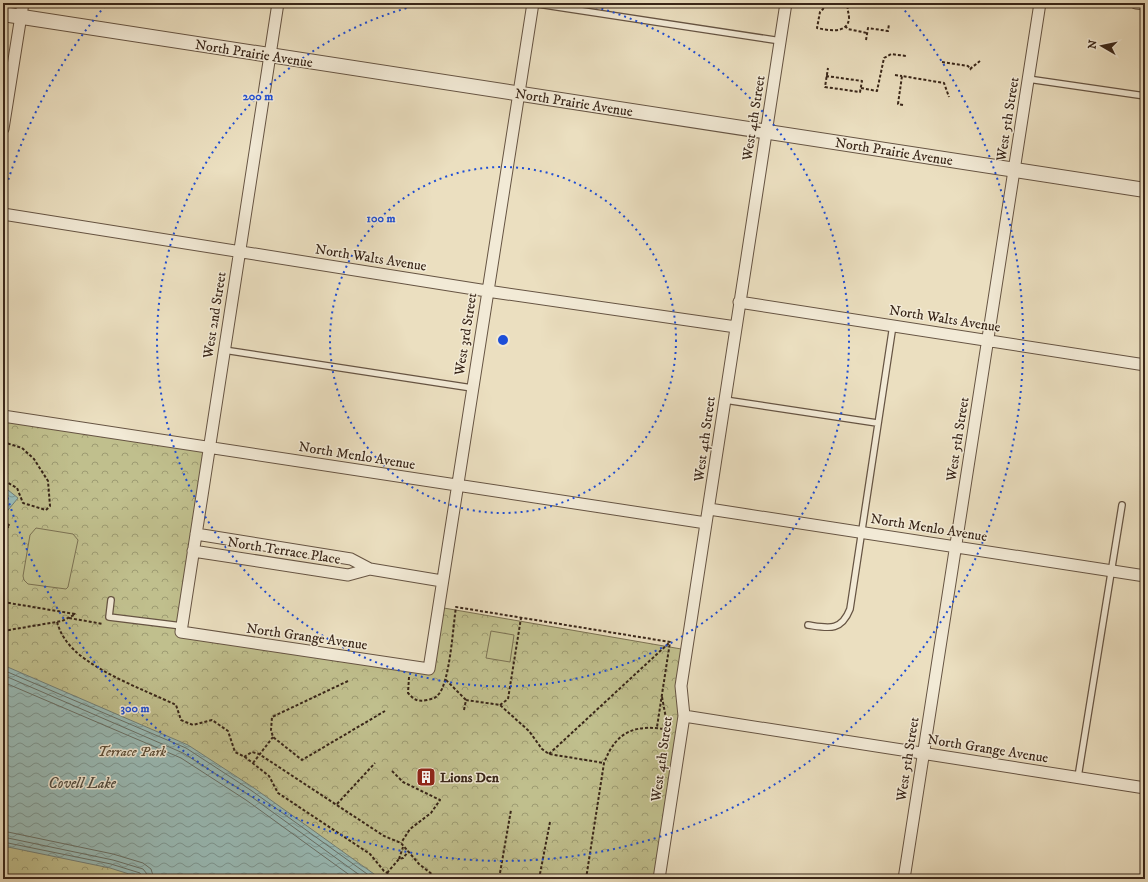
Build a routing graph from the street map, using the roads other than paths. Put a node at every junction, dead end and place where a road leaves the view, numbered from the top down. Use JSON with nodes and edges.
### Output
{"nodes":[{"id":1,"x":23,"y":3,"type":"edge"},
{"id":2,"x":278,"y":3,"type":"edge"},
{"id":3,"x":532,"y":3,"type":"edge"},
{"id":4,"x":786,"y":3,"type":"edge"},
{"id":5,"x":1040,"y":3,"type":"edge"},
{"id":6,"x":1136,"y":3,"type":"edge"},
{"id":7,"x":1145,"y":4,"type":"edge"},
{"id":8,"x":3,"y":14,"type":"edge"},
{"id":9,"x":21,"y":17,"type":"junction"},
{"id":10,"x":780,"y":41,"type":"junction"},
{"id":11,"x":270,"y":56,"type":"junction"},
{"id":12,"x":1028,"y":79,"type":"junction"},
{"id":13,"x":518,"y":93,"type":"junction"},
{"id":14,"x":1145,"y":96,"type":"edge"},
{"id":15,"x":3,"y":129,"type":"edge"},
{"id":16,"x":766,"y":131,"type":"junction"},
{"id":17,"x":1014,"y":170,"type":"junction"},
{"id":18,"x":1145,"y":190,"type":"edge"},
{"id":19,"x":3,"y":214,"type":"edge"},
{"id":20,"x":240,"y":252,"type":"junction"},
{"id":21,"x":487,"y":291,"type":"junction"},
{"id":22,"x":740,"y":302,"type":"junction"},
{"id":23,"x":893,"y":325,"type":"junction"},
{"id":24,"x":736,"y":328,"type":"junction"},
{"id":25,"x":988,"y":340,"type":"junction"},
{"id":26,"x":224,"y":350,"type":"junction"},
{"id":27,"x":1145,"y":365,"type":"edge"},
{"id":28,"x":472,"y":388,"type":"junction"},
{"id":29,"x":725,"y":400,"type":"junction"},
{"id":30,"x":3,"y":416,"type":"edge"},
{"id":31,"x":877,"y":423,"type":"junction"},
{"id":32,"x":209,"y":448,"type":"junction"},
{"id":33,"x":457,"y":486,"type":"junction"},
{"id":34,"x":1122,"y":505,"type":"dead end"},
{"id":35,"x":709,"y":509,"type":"junction"},
{"id":36,"x":706,"y":523,"type":"junction"},
{"id":37,"x":860,"y":532,"type":"junction"},
{"id":38,"x":196,"y":534,"type":"junction"},
{"id":39,"x":955,"y":547,"type":"junction"},
{"id":40,"x":193,"y":551,"type":"junction"},
{"id":41,"x":370,"y":569,"type":"junction"},
{"id":42,"x":1111,"y":571,"type":"junction"},
{"id":43,"x":1145,"y":576,"type":"edge"},
{"id":44,"x":442,"y":581,"type":"junction"},
{"id":45,"x":111,"y":600,"type":"dead end"},
{"id":46,"x":808,"y":625,"type":"dead end"},
{"id":47,"x":181,"y":629,"type":"junction"},
{"id":48,"x":429,"y":669,"type":"joint"},
{"id":49,"x":684,"y":716,"type":"junction"},
{"id":50,"x":923,"y":752,"type":"junction"},
{"id":51,"x":1078,"y":777,"type":"junction"},
{"id":52,"x":1145,"y":788,"type":"edge"},
{"id":53,"x":659,"y":879,"type":"edge"},
{"id":54,"x":904,"y":879,"type":"edge"}],
"edges":[{"from":1,"to":9,"type":"street"},
{"from":2,"to":11,"type":"street","name":"West 2nd Street"},
{"from":3,"to":10,"type":"lane"},
{"from":3,"to":13,"type":"street","name":"West 3rd Street"},
{"from":4,"to":10,"type":"street","name":"West 4th Street"},
{"from":5,"to":12,"type":"street","name":"West 5th Street"},
{"from":6,"to":7,"type":"street"},
{"from":8,"to":9,"type":"street","name":"North Prairie Avenue"},
{"from":9,"to":11,"type":"street","name":"North Prairie Avenue"},
{"from":9,"to":15,"type":"street"},
{"from":10,"to":16,"type":"street","name":"West 4th Street"},
{"from":11,"to":13,"type":"street","name":"North Prairie Avenue"},
{"from":11,"to":20,"type":"street","name":"West 2nd Street"},
{"from":12,"to":14,"type":"lane"},
{"from":12,"to":17,"type":"street","name":"West 5th Street"},
{"from":13,"to":16,"type":"street","name":"North Prairie Avenue"},
{"from":13,"to":21,"type":"street","name":"West 3rd Street"},
{"from":16,"to":17,"type":"street","name":"North Prairie Avenue"},
{"from":16,"to":22,"type":"street","name":"West 4th Street"},
{"from":17,"to":18,"type":"street","name":"North Prairie Avenue"},
{"from":17,"to":25,"type":"street","name":"West 5th Street"},
{"from":19,"to":20,"type":"street","name":"North Walts Avenue"},
{"from":20,"to":21,"type":"street","name":"North Walts Avenue"},
{"from":20,"to":26,"type":"street","name":"West 2nd Street"},
{"from":21,"to":24,"type":"street","name":"North Walts Avenue"},
{"from":21,"to":28,"type":"street","name":"West 3rd Street"},
{"from":22,"to":23,"type":"street","name":"North Walts Avenue"},
{"from":22,"to":24,"type":"street","name":"West 4th Street"},
{"from":23,"to":25,"type":"street","name":"North Walts Avenue"},
{"from":23,"to":31,"type":"lane"},
{"from":24,"to":29,"type":"street","name":"West 4th Street"},
{"from":25,"to":27,"type":"street","name":"North Walts Avenue"},
{"from":25,"to":39,"type":"street","name":"West 5th Street"},
{"from":26,"to":28,"type":"lane"},
{"from":26,"to":32,"type":"street","name":"West 2nd Street"},
{"from":28,"to":33,"type":"street","name":"West 3rd Street"},
{"from":29,"to":31,"type":"lane"},
{"from":29,"to":35,"type":"street","name":"West 4th Street"},
{"from":30,"to":32,"type":"street","name":"North Menlo Avenue"},
{"from":31,"to":37,"type":"lane"},
{"from":32,"to":33,"type":"street","name":"North Menlo Avenue"},
{"from":32,"to":38,"type":"street","name":"West 2nd Street"},
{"from":33,"to":36,"type":"street","name":"North Menlo Avenue"},
{"from":33,"to":44,"type":"street","name":"West 3rd Street"},
{"from":34,"to":42,"type":"lane"},
{"from":35,"to":36,"type":"street","name":"West 4th Street"},
{"from":35,"to":37,"type":"street","name":"North Menlo Avenue"},
{"from":36,"to":49,"type":"street","name":"West 4th Street"},
{"from":37,"to":39,"type":"street","name":"North Menlo Avenue"},
{"from":37,"to":46,"type":"lane"},
{"from":38,"to":40,"type":"street","name":"West 2nd Street"},
{"from":38,"to":41,"type":"street","name":"North Terrace Place"},
{"from":39,"to":42,"type":"street","name":"North Menlo Avenue"},
{"from":39,"to":50,"type":"street","name":"West 5th Street"},
{"from":40,"to":41,"type":"street","name":"North Terrace Place"},
{"from":40,"to":47,"type":"street","name":"West 2nd Street"},
{"from":41,"to":44,"type":"street","name":"North Terrace Place"},
{"from":42,"to":43,"type":"street","name":"North Menlo Avenue"},
{"from":42,"to":51,"type":"lane"},
{"from":44,"to":48,"type":"street","name":"West 3rd Street"},
{"from":45,"to":47,"type":"lane"},
{"from":47,"to":48,"type":"street","name":"North Grange Avenue"},
{"from":49,"to":50,"type":"street","name":"North Grange Avenue"},
{"from":49,"to":53,"type":"street","name":"West 4th Street"},
{"from":50,"to":51,"type":"street","name":"North Grange Avenue"},
{"from":50,"to":54,"type":"street","name":"West 5th Street"},
{"from":51,"to":52,"type":"street","name":"North Grange Avenue"}]}
